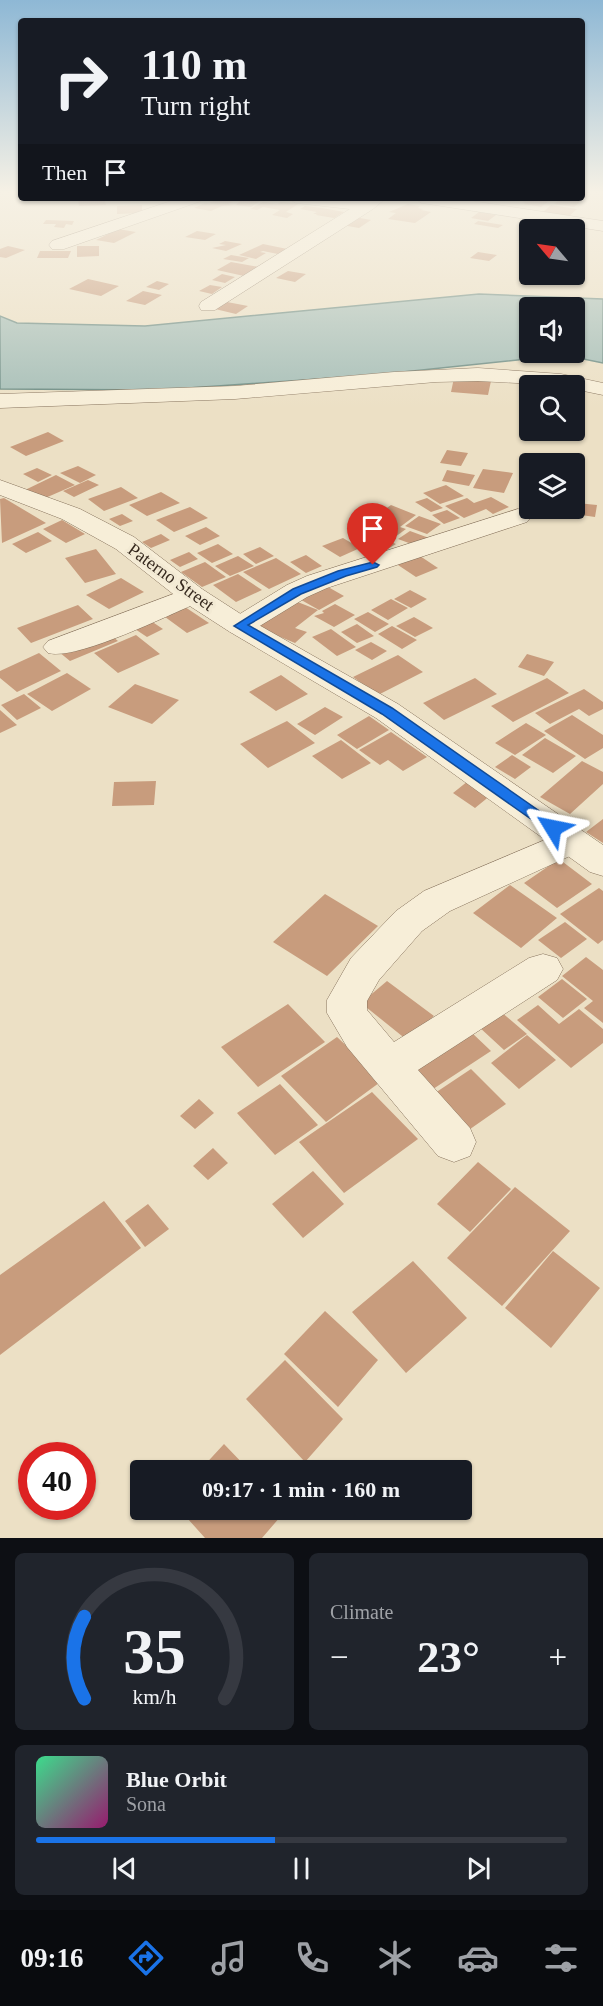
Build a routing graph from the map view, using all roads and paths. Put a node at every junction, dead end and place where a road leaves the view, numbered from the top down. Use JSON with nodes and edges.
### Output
{"nodes":[{"id":1,"x":271,"y":266,"type":"edge"},
{"id":2,"x":208,"y":306,"type":"dead end"},
{"id":3,"x":603,"y":389,"type":"edge"},
{"id":4,"x":0,"y":401,"type":"edge"},
{"id":5,"x":0,"y":487,"type":"edge"},
{"id":6,"x":518,"y":517,"type":"dead end"},
{"id":7,"x":192,"y":595,"type":"junction"},
{"id":8,"x":240,"y":626,"type":"junction"},
{"id":9,"x":58,"y":647,"type":"dead end"},
{"id":10,"x":571,"y":841,"type":"junction"},
{"id":11,"x":603,"y":863,"type":"edge"},
{"id":12,"x":543,"y":969,"type":"dead end"},
{"id":13,"x":389,"y":1067,"type":"junction"},
{"id":14,"x":454,"y":1142,"type":"dead end"}],
"edges":[{"from":1,"to":2,"type":"street"},
{"from":3,"to":4,"type":"street"},
{"from":5,"to":7,"type":"street","name":"Paterno Street"},
{"from":6,"to":8,"type":"street"},
{"from":7,"to":8,"type":"street","name":"Paterno Street"},
{"from":7,"to":9,"type":"street"},
{"from":8,"to":10,"type":"street","name":"Paterno Street"},
{"from":10,"to":11,"type":"street","name":"Paterno Street"},
{"from":10,"to":13,"type":"street"},
{"from":12,"to":13,"type":"street"},
{"from":13,"to":14,"type":"street"}]}
